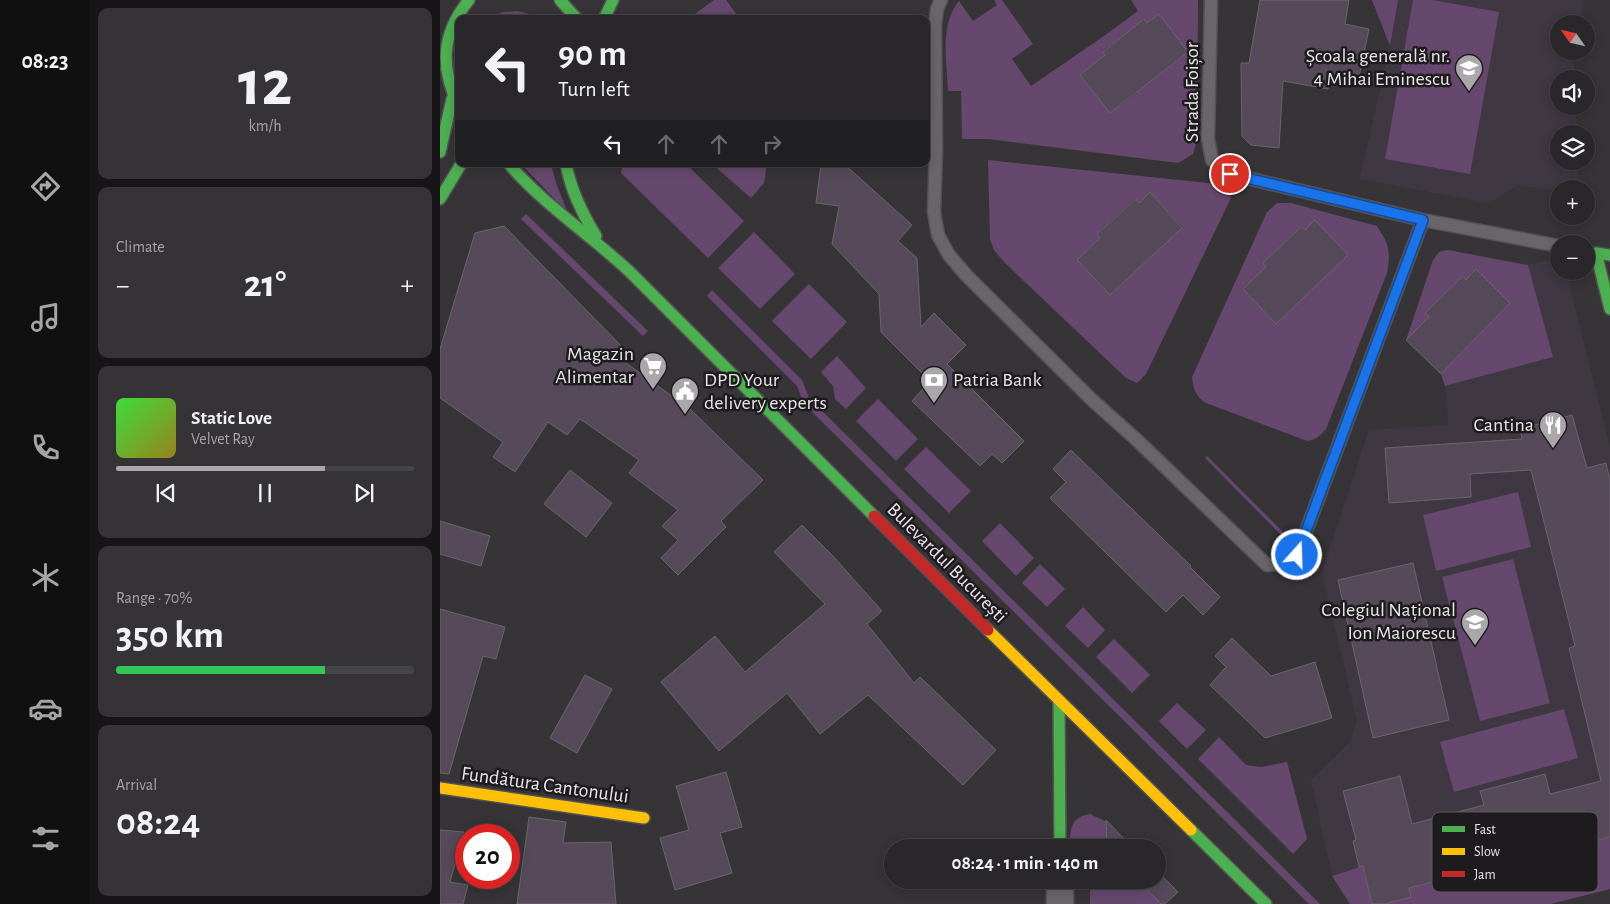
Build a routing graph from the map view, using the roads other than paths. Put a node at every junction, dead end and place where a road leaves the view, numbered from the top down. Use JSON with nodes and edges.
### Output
{"nodes":[{"id":1,"x":560,"y":0,"type":"edge"},
{"id":2,"x":614,"y":0,"type":"edge"},
{"id":3,"x":941,"y":0,"type":"edge"},
{"id":4,"x":1211,"y":0,"type":"edge"},
{"id":5,"x":460,"y":5,"type":"edge"},
{"id":6,"x":573,"y":15,"type":"edge"},
{"id":7,"x":606,"y":15,"type":"edge"},
{"id":8,"x":450,"y":96,"type":"edge"},
{"id":9,"x":440,"y":152,"type":"edge"},
{"id":10,"x":459,"y":167,"type":"edge"},
{"id":11,"x":511,"y":167,"type":"edge"},
{"id":12,"x":567,"y":167,"type":"edge"},
{"id":13,"x":440,"y":199,"type":"edge"},
{"id":14,"x":1423,"y":220,"type":"junction"},
{"id":15,"x":1550,"y":244,"type":"edge"},
{"id":16,"x":604,"y":248,"type":"junction"},
{"id":17,"x":1595,"y":253,"type":"edge"},
{"id":18,"x":1610,"y":255,"type":"edge"},
{"id":19,"x":1595,"y":264,"type":"edge"},
{"id":20,"x":1610,"y":309,"type":"edge"},
{"id":21,"x":1059,"y":702,"type":"junction"},
{"id":22,"x":440,"y":788,"type":"edge"},
{"id":23,"x":644,"y":818,"type":"dead end"},
{"id":24,"x":1060,"y":839,"type":"edge"},
{"id":25,"x":1060,"y":889,"type":"edge"},
{"id":26,"x":1060,"y":904,"type":"edge"},
{"id":27,"x":1266,"y":904,"type":"edge"}],
"edges":[{"from":1,"to":6,"type":"main road"},
{"from":2,"to":7,"type":"main road"},
{"from":3,"to":14,"type":"lane"},
{"from":4,"to":14,"type":"lane","name":"Strada Foișor"},
{"from":5,"to":8,"type":"main road"},
{"from":8,"to":9,"type":"main road"},
{"from":10,"to":13,"type":"main road"},
{"from":11,"to":16,"type":"main road","name":"Bulevardul București"},
{"from":12,"to":16,"type":"main road","name":"Bulevardul București"},
{"from":14,"to":15,"type":"lane"},
{"from":16,"to":21,"type":"main road","name":"Bulevardul București"},
{"from":17,"to":18,"type":"main road"},
{"from":19,"to":20,"type":"main road"},
{"from":21,"to":24,"type":"main road"},
{"from":21,"to":27,"type":"main road","name":"Bulevardul București"},
{"from":22,"to":23,"type":"main road","name":"Fundătura Cantonului"},
{"from":25,"to":26,"type":"street"}]}
